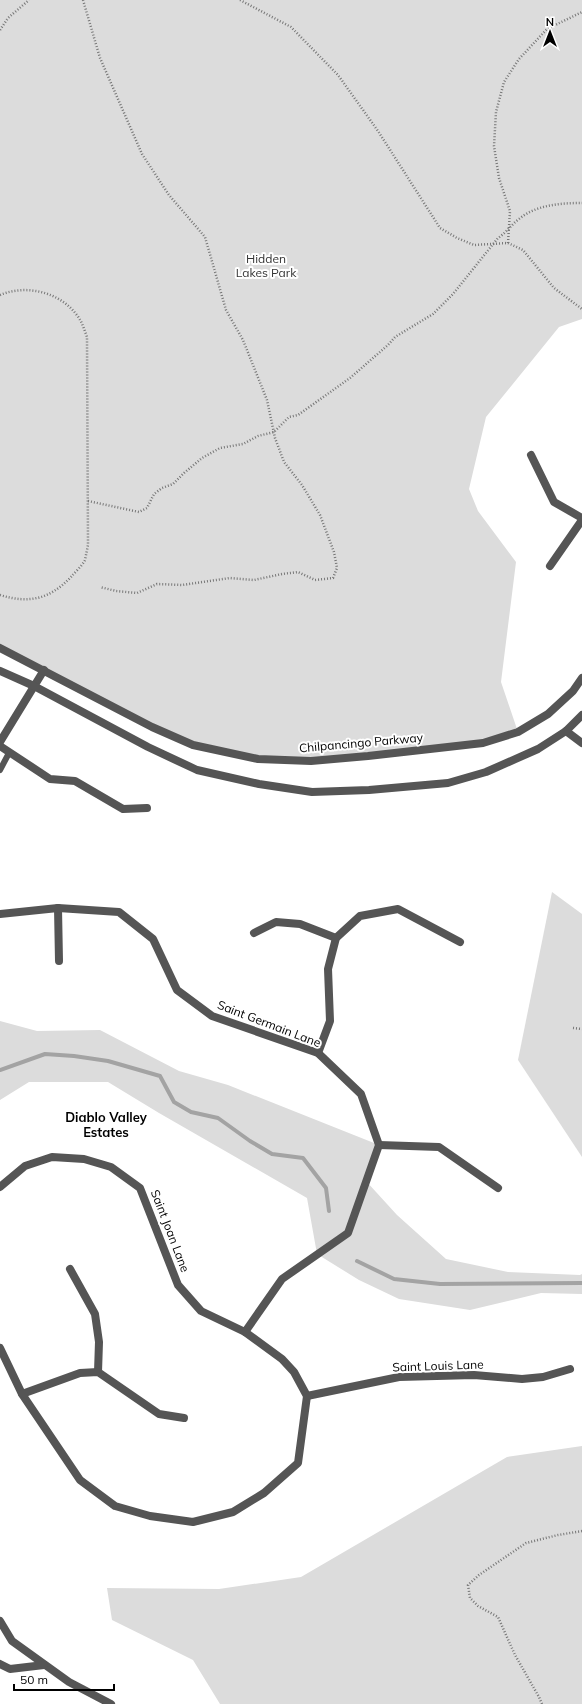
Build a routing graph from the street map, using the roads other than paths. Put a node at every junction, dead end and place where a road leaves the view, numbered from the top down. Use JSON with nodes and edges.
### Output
{"nodes":[{"id":1,"x":531,"y":455,"type":"dead end"},
{"id":2,"x":582,"y":519,"type":"edge"},
{"id":3,"x":550,"y":566,"type":"dead end"},
{"id":4,"x":0,"y":648,"type":"edge"},
{"id":5,"x":44,"y":670,"type":"junction"},
{"id":6,"x":0,"y":671,"type":"edge"},
{"id":7,"x":582,"y":678,"type":"edge"},
{"id":8,"x":34,"y":686,"type":"junction"},
{"id":9,"x":582,"y":715,"type":"edge"},
{"id":10,"x":566,"y":731,"type":"junction"},
{"id":11,"x":0,"y":742,"type":"edge"},
{"id":12,"x":582,"y":742,"type":"edge"},
{"id":13,"x":0,"y":746,"type":"edge"},
{"id":14,"x":9,"y":753,"type":"junction"},
{"id":15,"x":0,"y":770,"type":"edge"},
{"id":16,"x":147,"y":808,"type":"dead end"},
{"id":17,"x":58,"y":908,"type":"junction"},
{"id":18,"x":0,"y":914,"type":"edge"},
{"id":19,"x":254,"y":933,"type":"dead end"},
{"id":20,"x":336,"y":938,"type":"junction"},
{"id":21,"x":460,"y":942,"type":"dead end"},
{"id":22,"x":59,"y":961,"type":"dead end"},
{"id":23,"x":318,"y":1053,"type":"junction"},
{"id":24,"x":379,"y":1145,"type":"junction"},
{"id":25,"x":0,"y":1188,"type":"edge"},
{"id":26,"x":498,"y":1188,"type":"dead end"},
{"id":27,"x":70,"y":1269,"type":"dead end"},
{"id":28,"x":245,"y":1332,"type":"junction"},
{"id":29,"x":0,"y":1348,"type":"edge"},
{"id":30,"x":570,"y":1369,"type":"dead end"},
{"id":31,"x":98,"y":1372,"type":"junction"},
{"id":32,"x":22,"y":1394,"type":"junction"},
{"id":33,"x":307,"y":1396,"type":"junction"},
{"id":34,"x":184,"y":1418,"type":"dead end"},
{"id":35,"x":0,"y":1621,"type":"edge"},
{"id":36,"x":0,"y":1664,"type":"edge"},
{"id":37,"x":44,"y":1665,"type":"junction"},
{"id":38,"x":111,"y":1704,"type":"edge"}],
"edges":[{"from":1,"to":2,"type":"street"},
{"from":2,"to":3,"type":"street"},
{"from":4,"to":5,"type":"street","name":"Chilpancingo Parkway"},
{"from":5,"to":7,"type":"street","name":"Chilpancingo Parkway"},
{"from":5,"to":8,"type":"street"},
{"from":6,"to":8,"type":"street"},
{"from":8,"to":10,"type":"street"},
{"from":8,"to":11,"type":"street"},
{"from":9,"to":10,"type":"street"},
{"from":10,"to":12,"type":"street"},
{"from":13,"to":14,"type":"street"},
{"from":14,"to":15,"type":"lane"},
{"from":14,"to":16,"type":"street"},
{"from":17,"to":18,"type":"street","name":"Saint Germain Lane"},
{"from":17,"to":22,"type":"street"},
{"from":17,"to":23,"type":"street","name":"Saint Germain Lane"},
{"from":19,"to":20,"type":"street"},
{"from":20,"to":21,"type":"street"},
{"from":20,"to":23,"type":"street"},
{"from":23,"to":24,"type":"street","name":"Saint Germain Lane"},
{"from":24,"to":26,"type":"street"},
{"from":24,"to":28,"type":"street"},
{"from":25,"to":28,"type":"street","name":"Saint Joan Lane"},
{"from":27,"to":31,"type":"street"},
{"from":28,"to":33,"type":"street"},
{"from":29,"to":32,"type":"street"},
{"from":30,"to":33,"type":"street","name":"Saint Louis Lane"},
{"from":31,"to":32,"type":"street"},
{"from":31,"to":34,"type":"street"},
{"from":32,"to":33,"type":"street"},
{"from":35,"to":37,"type":"street"},
{"from":36,"to":37,"type":"street"},
{"from":37,"to":38,"type":"street"}]}
